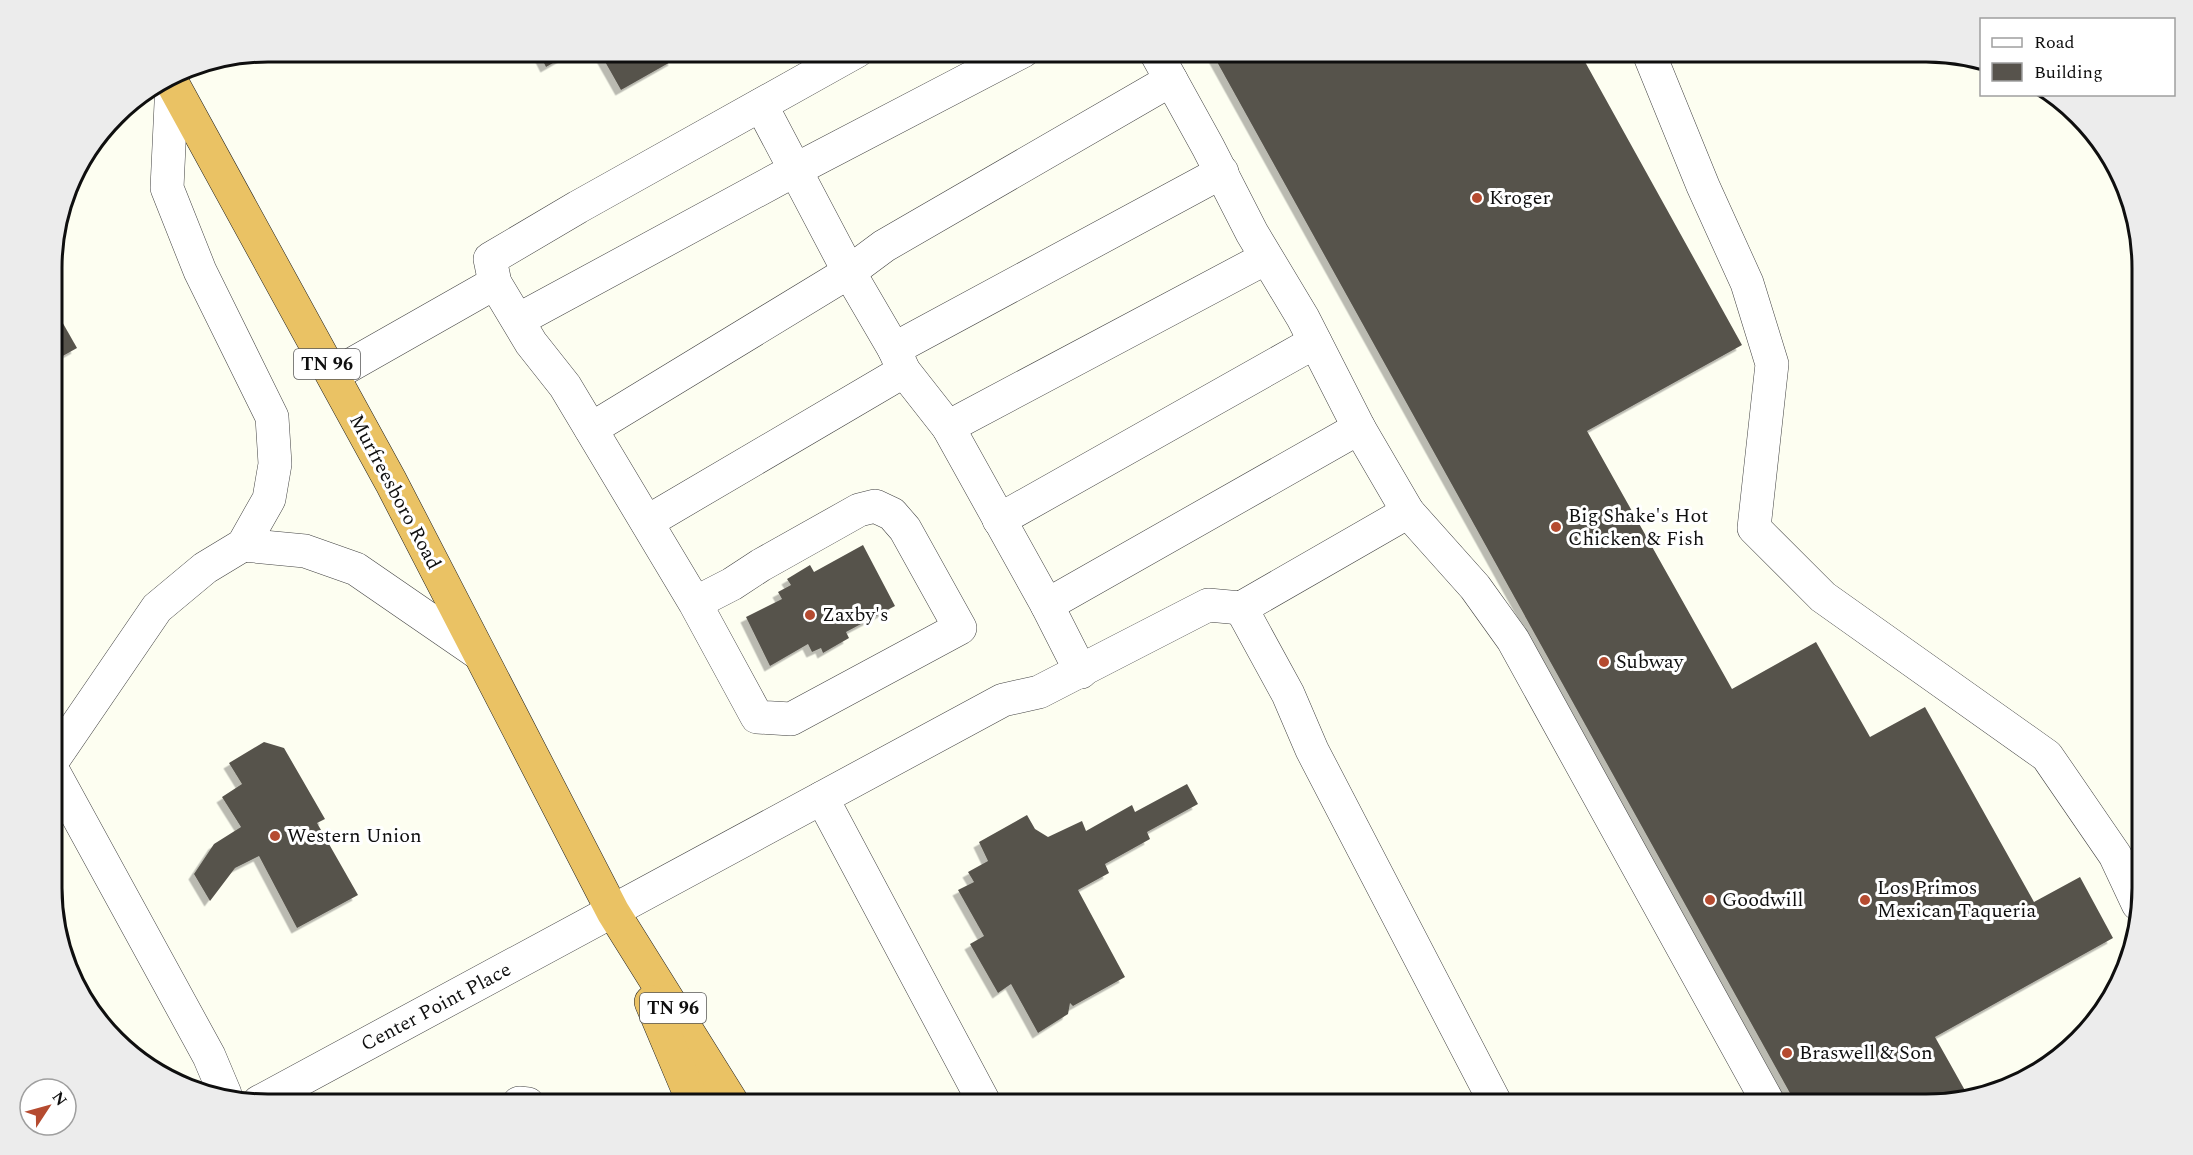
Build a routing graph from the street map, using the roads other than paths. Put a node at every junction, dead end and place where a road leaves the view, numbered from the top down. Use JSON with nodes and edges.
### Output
{"nodes":[{"id":1,"x":837,"y":62,"type":"edge"},
{"id":2,"x":1002,"y":62,"type":"edge"},
{"id":3,"x":1161,"y":62,"type":"edge"},
{"id":4,"x":1652,"y":62,"type":"edge"},
{"id":5,"x":1171,"y":80,"type":"junction"},
{"id":6,"x":174,"y":85,"type":"edge"},
{"id":7,"x":171,"y":86,"type":"edge"},
{"id":8,"x":761,"y":105,"type":"junction"},
{"id":9,"x":795,"y":170,"type":"junction"},
{"id":10,"x":1222,"y":172,"type":"junction"},
{"id":11,"x":1266,"y":258,"type":"junction"},
{"id":12,"x":849,"y":272,"type":"junction"},
{"id":13,"x":495,"y":283,"type":"junction"},
{"id":14,"x":518,"y":320,"type":"junction"},
{"id":15,"x":1315,"y":342,"type":"junction"},
{"id":16,"x":899,"y":360,"type":"junction"},
{"id":17,"x":333,"y":375,"type":"junction"},
{"id":18,"x":948,"y":427,"type":"junction"},
{"id":19,"x":1359,"y":428,"type":"junction"},
{"id":20,"x":591,"y":429,"type":"junction"},
{"id":21,"x":1408,"y":512,"type":"junction"},
{"id":22,"x":999,"y":520,"type":"junction"},
{"id":23,"x":647,"y":522,"type":"junction"},
{"id":24,"x":243,"y":545,"type":"junction"},
{"id":25,"x":695,"y":603,"type":"junction"},
{"id":26,"x":1047,"y":605,"type":"junction"},
{"id":27,"x":1241,"y":608,"type":"junction"},
{"id":28,"x":478,"y":653,"type":"junction"},
{"id":29,"x":1081,"y":672,"type":"junction"},
{"id":30,"x":62,"y":746,"type":"edge"},
{"id":31,"x":62,"y":787,"type":"edge"},
{"id":32,"x":822,"y":798,"type":"junction"},
{"id":33,"x":2132,"y":891,"type":"edge"},
{"id":34,"x":613,"y":912,"type":"junction"},
{"id":35,"x":223,"y":1089,"type":"edge"},
{"id":36,"x":1490,"y":1093,"type":"edge"},
{"id":37,"x":1763,"y":1093,"type":"edge"},
{"id":38,"x":274,"y":1094,"type":"edge"},
{"id":39,"x":690,"y":1094,"type":"edge"},
{"id":40,"x":727,"y":1094,"type":"edge"},
{"id":41,"x":979,"y":1094,"type":"edge"}],
"edges":[{"from":1,"to":8,"type":"street"},
{"from":2,"to":9,"type":"street"},
{"from":3,"to":5,"type":"street"},
{"from":4,"to":33,"type":"street"},
{"from":5,"to":10,"type":"street"},
{"from":5,"to":12,"type":"street"},
{"from":6,"to":17,"type":"highway","name":"Murfreesboro Road","number":"TN 96"},
{"from":7,"to":24,"type":"street"},
{"from":8,"to":9,"type":"street"},
{"from":8,"to":13,"type":"street"},
{"from":9,"to":12,"type":"street"},
{"from":9,"to":14,"type":"street"},
{"from":10,"to":11,"type":"street"},
{"from":10,"to":16,"type":"street"},
{"from":11,"to":15,"type":"street"},
{"from":11,"to":18,"type":"street"},
{"from":12,"to":16,"type":"street"},
{"from":12,"to":20,"type":"street"},
{"from":13,"to":14,"type":"street"},
{"from":13,"to":17,"type":"street"},
{"from":14,"to":20,"type":"street"},
{"from":15,"to":19,"type":"street"},
{"from":15,"to":22,"type":"street"},
{"from":16,"to":18,"type":"street"},
{"from":16,"to":23,"type":"street"},
{"from":17,"to":28,"type":"highway","name":"Murfreesboro Road","number":"TN 96"},
{"from":18,"to":22,"type":"street"},
{"from":19,"to":21,"type":"street"},
{"from":19,"to":26,"type":"street"},
{"from":20,"to":23,"type":"street"},
{"from":21,"to":27,"type":"street"},
{"from":21,"to":37,"type":"street"},
{"from":22,"to":26,"type":"street"},
{"from":23,"to":25,"type":"street"},
{"from":24,"to":28,"type":"street"},
{"from":24,"to":30,"type":"street"},
{"from":25,"to":25,"type":"street"},
{"from":26,"to":29,"type":"street"},
{"from":27,"to":29,"type":"street","name":"Center Point Place"},
{"from":27,"to":36,"type":"street"},
{"from":28,"to":34,"type":"highway","name":"Murfreesboro Road","number":"TN 96"},
{"from":29,"to":32,"type":"street","name":"Center Point Place"},
{"from":31,"to":35,"type":"street"},
{"from":32,"to":34,"type":"street","name":"Center Point Place"},
{"from":32,"to":41,"type":"street"},
{"from":34,"to":38,"type":"street","name":"Center Point Place"},
{"from":34,"to":39,"type":"highway","name":"Murfreesboro Road","number":"TN 96"},
{"from":34,"to":40,"type":"highway","name":"Murfreesboro Road","number":"TN 96"}]}
